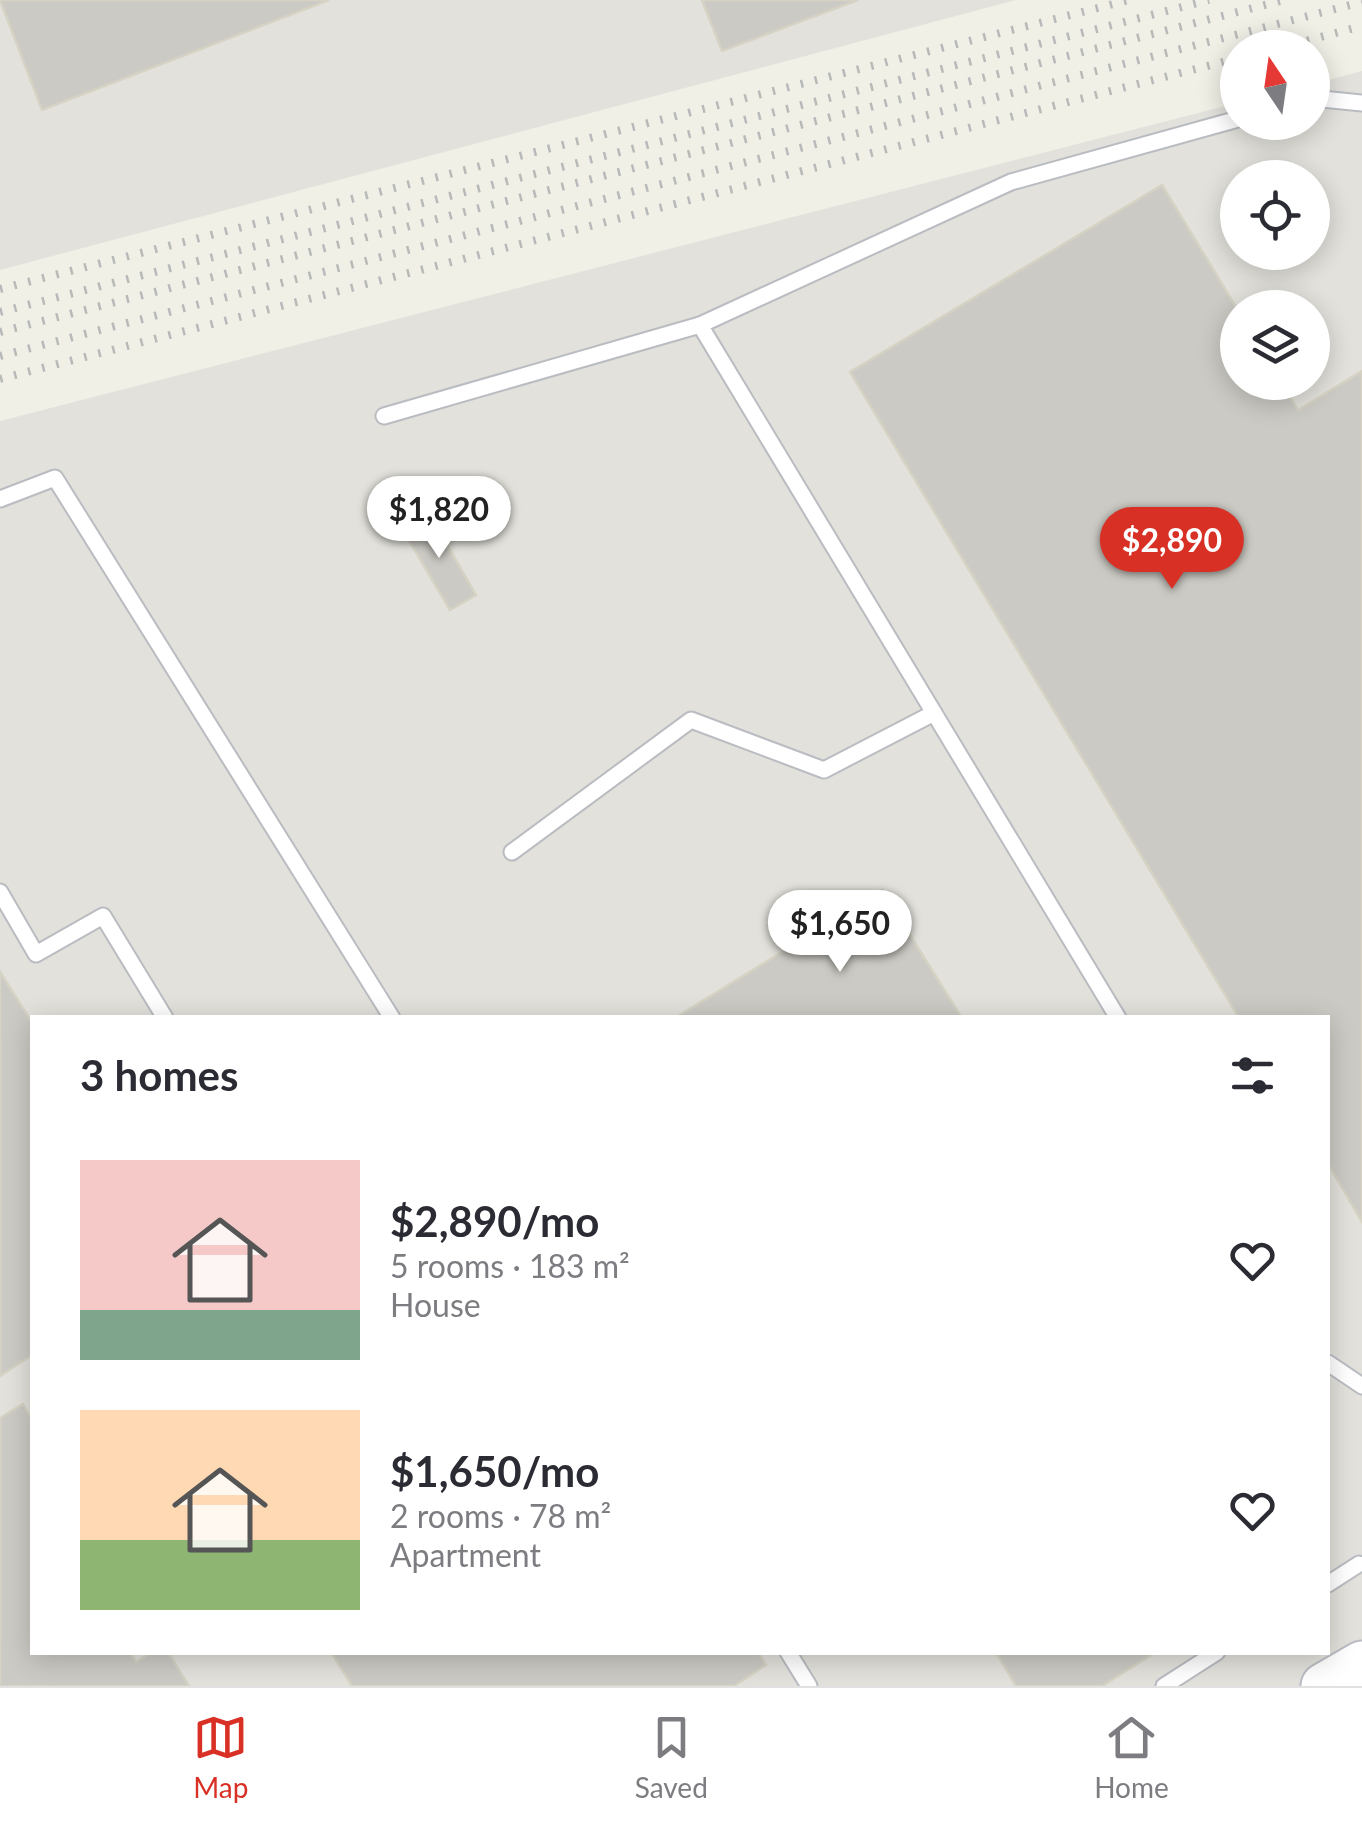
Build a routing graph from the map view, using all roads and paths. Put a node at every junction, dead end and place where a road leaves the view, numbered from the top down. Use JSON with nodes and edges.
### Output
{"nodes":[{"id":1,"x":1330,"y":100,"type":"edge"},
{"id":2,"x":1362,"y":103,"type":"edge"},
{"id":3,"x":1220,"y":123,"type":"edge"},
{"id":4,"x":700,"y":325,"type":"junction"},
{"id":5,"x":384,"y":416,"type":"dead end"},
{"id":6,"x":0,"y":499,"type":"edge"},
{"id":7,"x":934,"y":713,"type":"junction"},
{"id":8,"x":512,"y":852,"type":"dead end"},
{"id":9,"x":0,"y":892,"type":"edge"},
{"id":10,"x":163,"y":1015,"type":"edge"},
{"id":11,"x":390,"y":1015,"type":"edge"},
{"id":12,"x":1116,"y":1015,"type":"edge"},
{"id":13,"x":1330,"y":1364,"type":"edge"},
{"id":14,"x":1362,"y":1386,"type":"edge"},
{"id":15,"x":1359,"y":1564,"type":"dead end"},
{"id":16,"x":1330,"y":1583,"type":"edge"},
{"id":17,"x":790,"y":1655,"type":"edge"},
{"id":18,"x":1213,"y":1655,"type":"edge"},
{"id":19,"x":809,"y":1686,"type":"edge"},
{"id":20,"x":1164,"y":1686,"type":"edge"}],
"edges":[{"from":1,"to":2,"type":"lane"},
{"from":3,"to":4,"type":"lane"},
{"from":4,"to":5,"type":"lane"},
{"from":4,"to":7,"type":"lane"},
{"from":6,"to":11,"type":"lane"},
{"from":7,"to":8,"type":"lane"},
{"from":7,"to":12,"type":"lane"},
{"from":9,"to":10,"type":"lane"},
{"from":13,"to":14,"type":"lane"},
{"from":15,"to":16,"type":"lane"},
{"from":17,"to":19,"type":"lane"},
{"from":18,"to":20,"type":"lane"}]}
